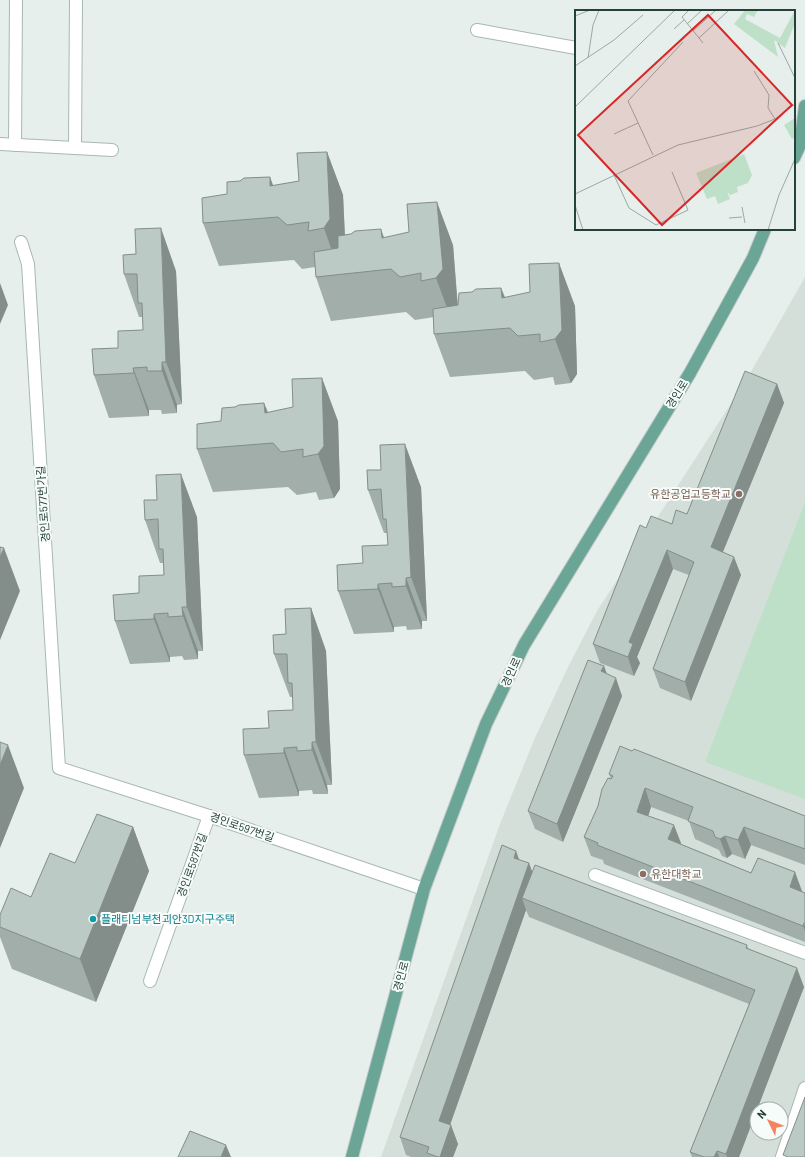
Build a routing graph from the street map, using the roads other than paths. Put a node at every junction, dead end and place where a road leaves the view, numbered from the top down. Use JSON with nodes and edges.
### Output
{"nodes":[{"id":1,"x":16,"y":0,"type":"edge"},
{"id":2,"x":76,"y":0,"type":"edge"},
{"id":3,"x":477,"y":30,"type":"dead end"},
{"id":4,"x":575,"y":48,"type":"edge"},
{"id":5,"x":805,"y":106,"type":"edge"},
{"id":6,"x":0,"y":144,"type":"edge"},
{"id":7,"x":797,"y":144,"type":"edge"},
{"id":8,"x":15,"y":145,"type":"junction"},
{"id":9,"x":75,"y":148,"type":"junction"},
{"id":10,"x":112,"y":150,"type":"dead end"},
{"id":11,"x":765,"y":230,"type":"edge"},
{"id":12,"x":21,"y":242,"type":"dead end"},
{"id":13,"x":59,"y":768,"type":"joint"},
{"id":14,"x":209,"y":816,"type":"junction"},
{"id":15,"x":595,"y":875,"type":"dead end"},
{"id":16,"x":424,"y":889,"type":"junction"},
{"id":17,"x":805,"y":954,"type":"edge"},
{"id":18,"x":150,"y":981,"type":"dead end"},
{"id":19,"x":805,"y":1088,"type":"edge"},
{"id":20,"x":352,"y":1157,"type":"edge"},
{"id":21,"x":782,"y":1157,"type":"edge"}],
"edges":[{"from":1,"to":8,"type":"lane"},
{"from":2,"to":9,"type":"lane"},
{"from":3,"to":4,"type":"lane"},
{"from":5,"to":7,"type":"main road"},
{"from":6,"to":8,"type":"lane"},
{"from":8,"to":9,"type":"lane"},
{"from":9,"to":10,"type":"lane"},
{"from":11,"to":16,"type":"main road","name":"경인로"},
{"from":12,"to":13,"type":"lane","name":"경인로577번가길"},
{"from":13,"to":14,"type":"lane","name":"경인로597번길"},
{"from":14,"to":16,"type":"lane","name":"경인로597번길"},
{"from":14,"to":18,"type":"lane","name":"경인로587번길"},
{"from":15,"to":17,"type":"lane"},
{"from":16,"to":20,"type":"main road","name":"경인로"},
{"from":19,"to":21,"type":"lane"}]}
